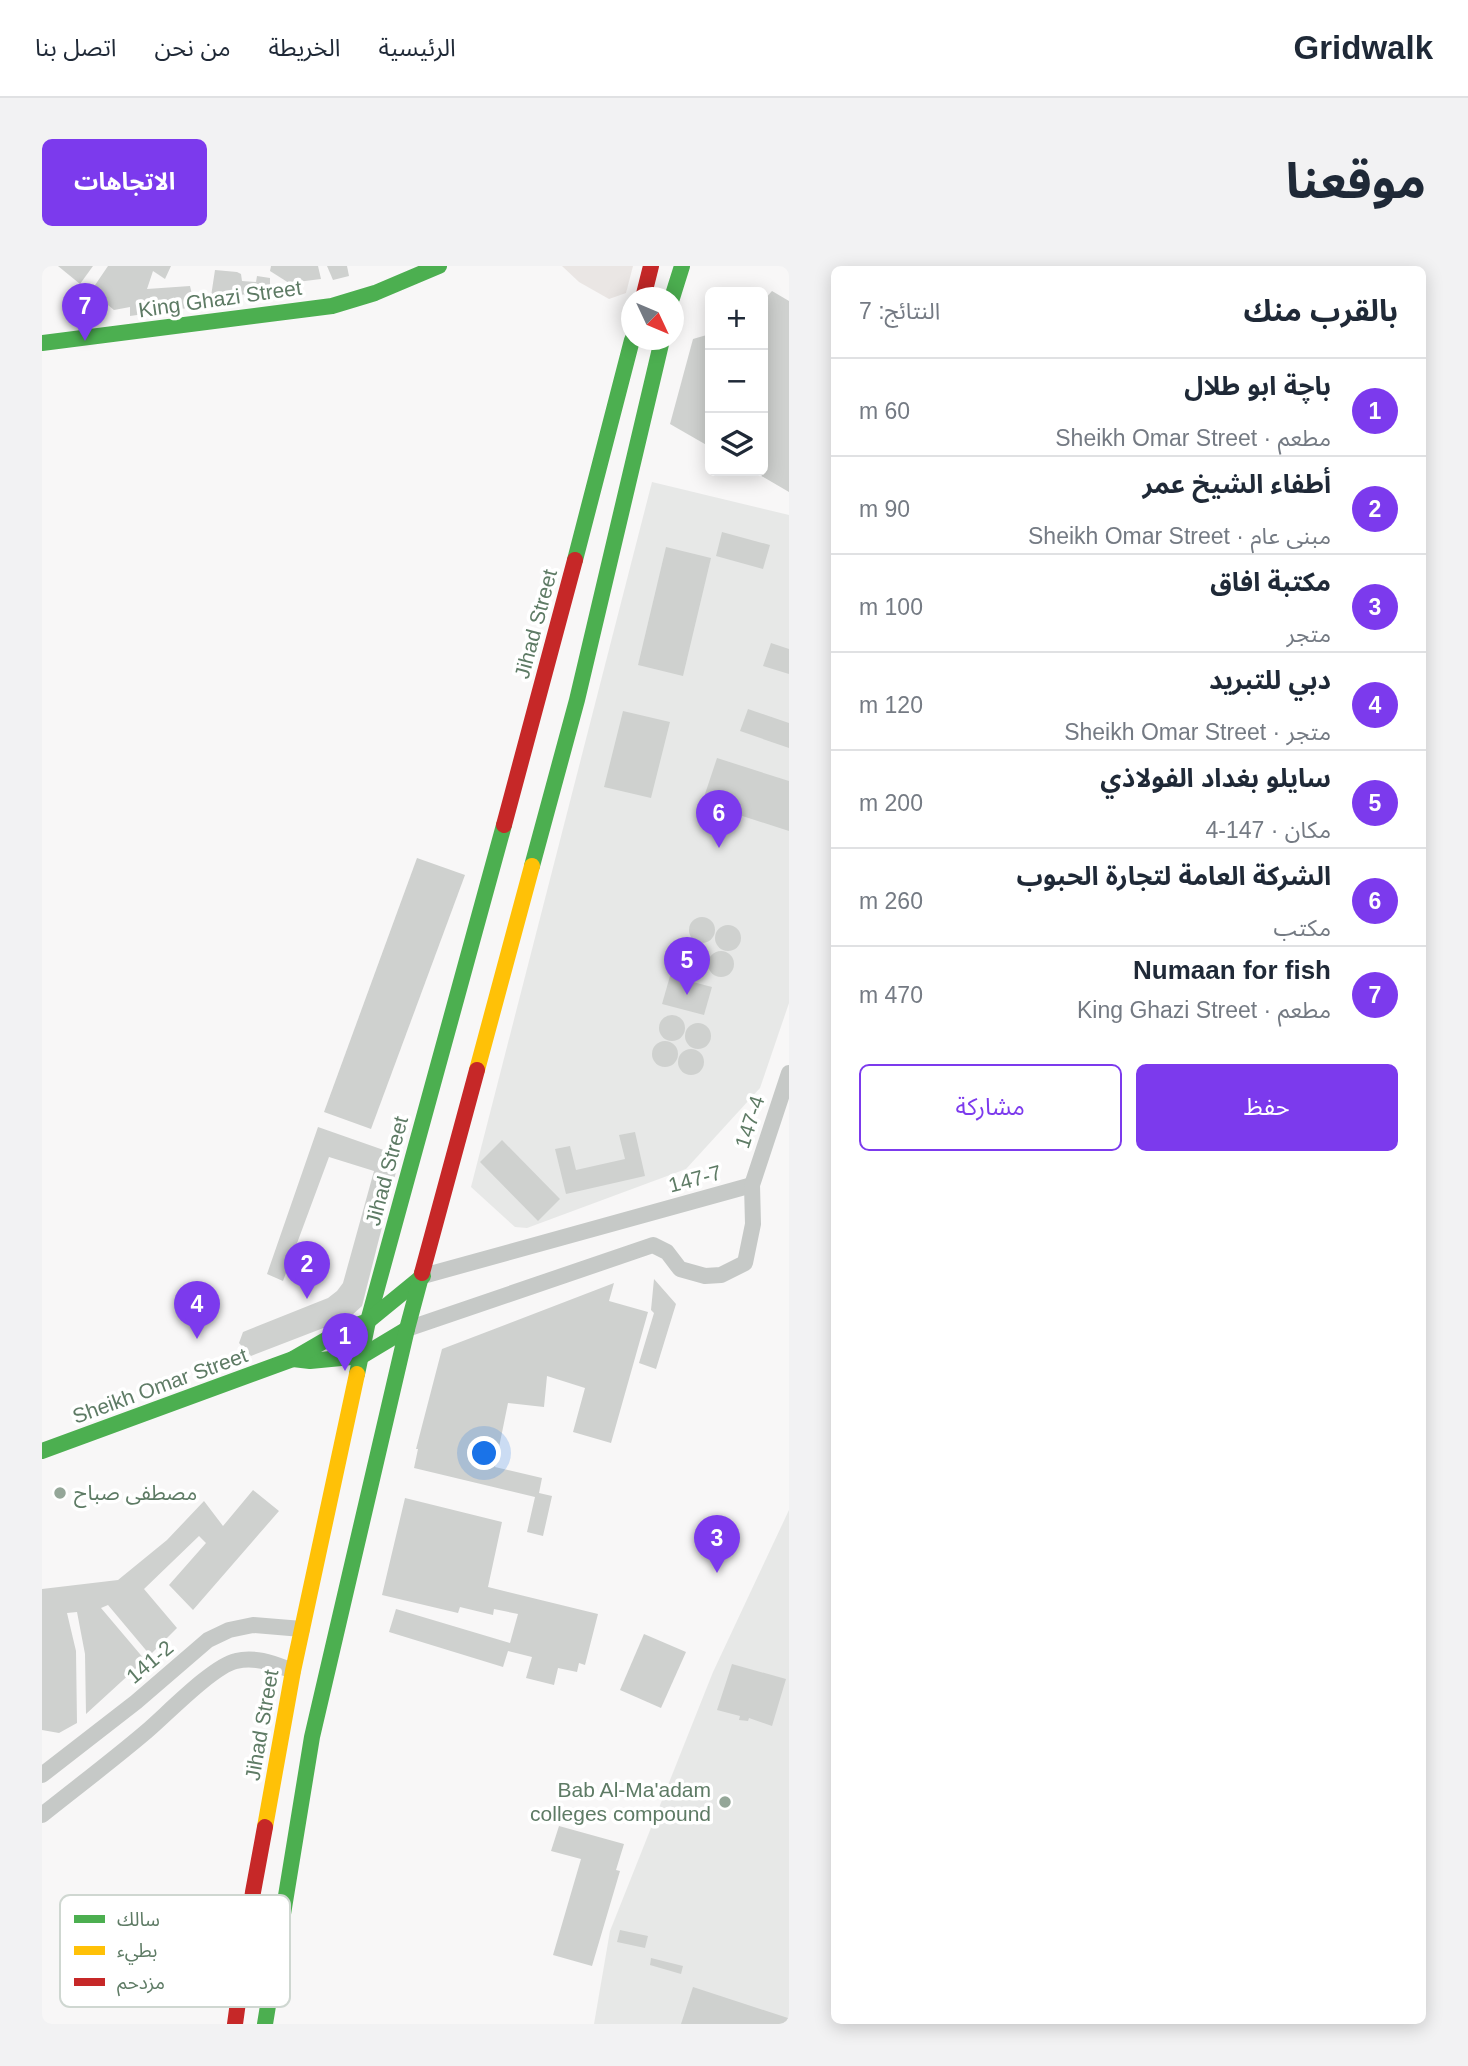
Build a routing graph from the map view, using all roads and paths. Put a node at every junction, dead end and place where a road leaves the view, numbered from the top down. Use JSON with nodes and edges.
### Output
{"nodes":[{"id":1,"x":439,"y":266,"type":"edge"},
{"id":2,"x":651,"y":266,"type":"edge"},
{"id":3,"x":682,"y":266,"type":"edge"},
{"id":4,"x":646,"y":287,"type":"edge"},
{"id":5,"x":675,"y":287,"type":"edge"},
{"id":6,"x":42,"y":344,"type":"edge"},
{"id":7,"x":629,"y":350,"type":"edge"},
{"id":8,"x":660,"y":350,"type":"edge"},
{"id":9,"x":789,"y":1073,"type":"edge"},
{"id":10,"x":752,"y":1185,"type":"junction"},
{"id":11,"x":423,"y":1276,"type":"junction"},
{"id":12,"x":368,"y":1321,"type":"junction"},
{"id":13,"x":407,"y":1329,"type":"junction"},
{"id":14,"x":362,"y":1356,"type":"junction"},
{"id":15,"x":293,"y":1359,"type":"junction"},
{"id":16,"x":42,"y":1451,"type":"edge"},
{"id":17,"x":302,"y":1629,"type":"junction"},
{"id":18,"x":293,"y":1671,"type":"junction"},
{"id":19,"x":42,"y":1774,"type":"edge"},
{"id":20,"x":42,"y":1815,"type":"edge"},
{"id":21,"x":253,"y":1895,"type":"edge"},
{"id":22,"x":286,"y":1895,"type":"edge"}],
"edges":[{"from":1,"to":6,"type":"main road","name":"King Ghazi Street"},
{"from":2,"to":4,"type":"main road"},
{"from":3,"to":5,"type":"main road"},
{"from":7,"to":12,"type":"main road","name":"Jihad Street"},
{"from":8,"to":11,"type":"main road"},
{"from":9,"to":10,"type":"street","name":"147-4"},
{"from":10,"to":11,"type":"street","name":"147-7"},
{"from":10,"to":13,"type":"street","name":"147-7"},
{"from":11,"to":12,"type":"main road","name":"Sheikh Omar Street"},
{"from":11,"to":13,"type":"main road"},
{"from":12,"to":14,"type":"main road","name":"Jihad Street"},
{"from":12,"to":15,"type":"main road","name":"Sheikh Omar Street"},
{"from":13,"to":14,"type":"main road","name":"Sheikh Omar Street"},
{"from":13,"to":22,"type":"main road"},
{"from":14,"to":15,"type":"main road","name":"Sheikh Omar Street"},
{"from":14,"to":17,"type":"main road","name":"Jihad Street"},
{"from":15,"to":16,"type":"main road","name":"Sheikh Omar Street"},
{"from":17,"to":18,"type":"main road","name":"Jihad Street"},
{"from":17,"to":19,"type":"street","name":"141-2"},
{"from":18,"to":20,"type":"street"},
{"from":18,"to":21,"type":"main road","name":"Jihad Street"}]}
